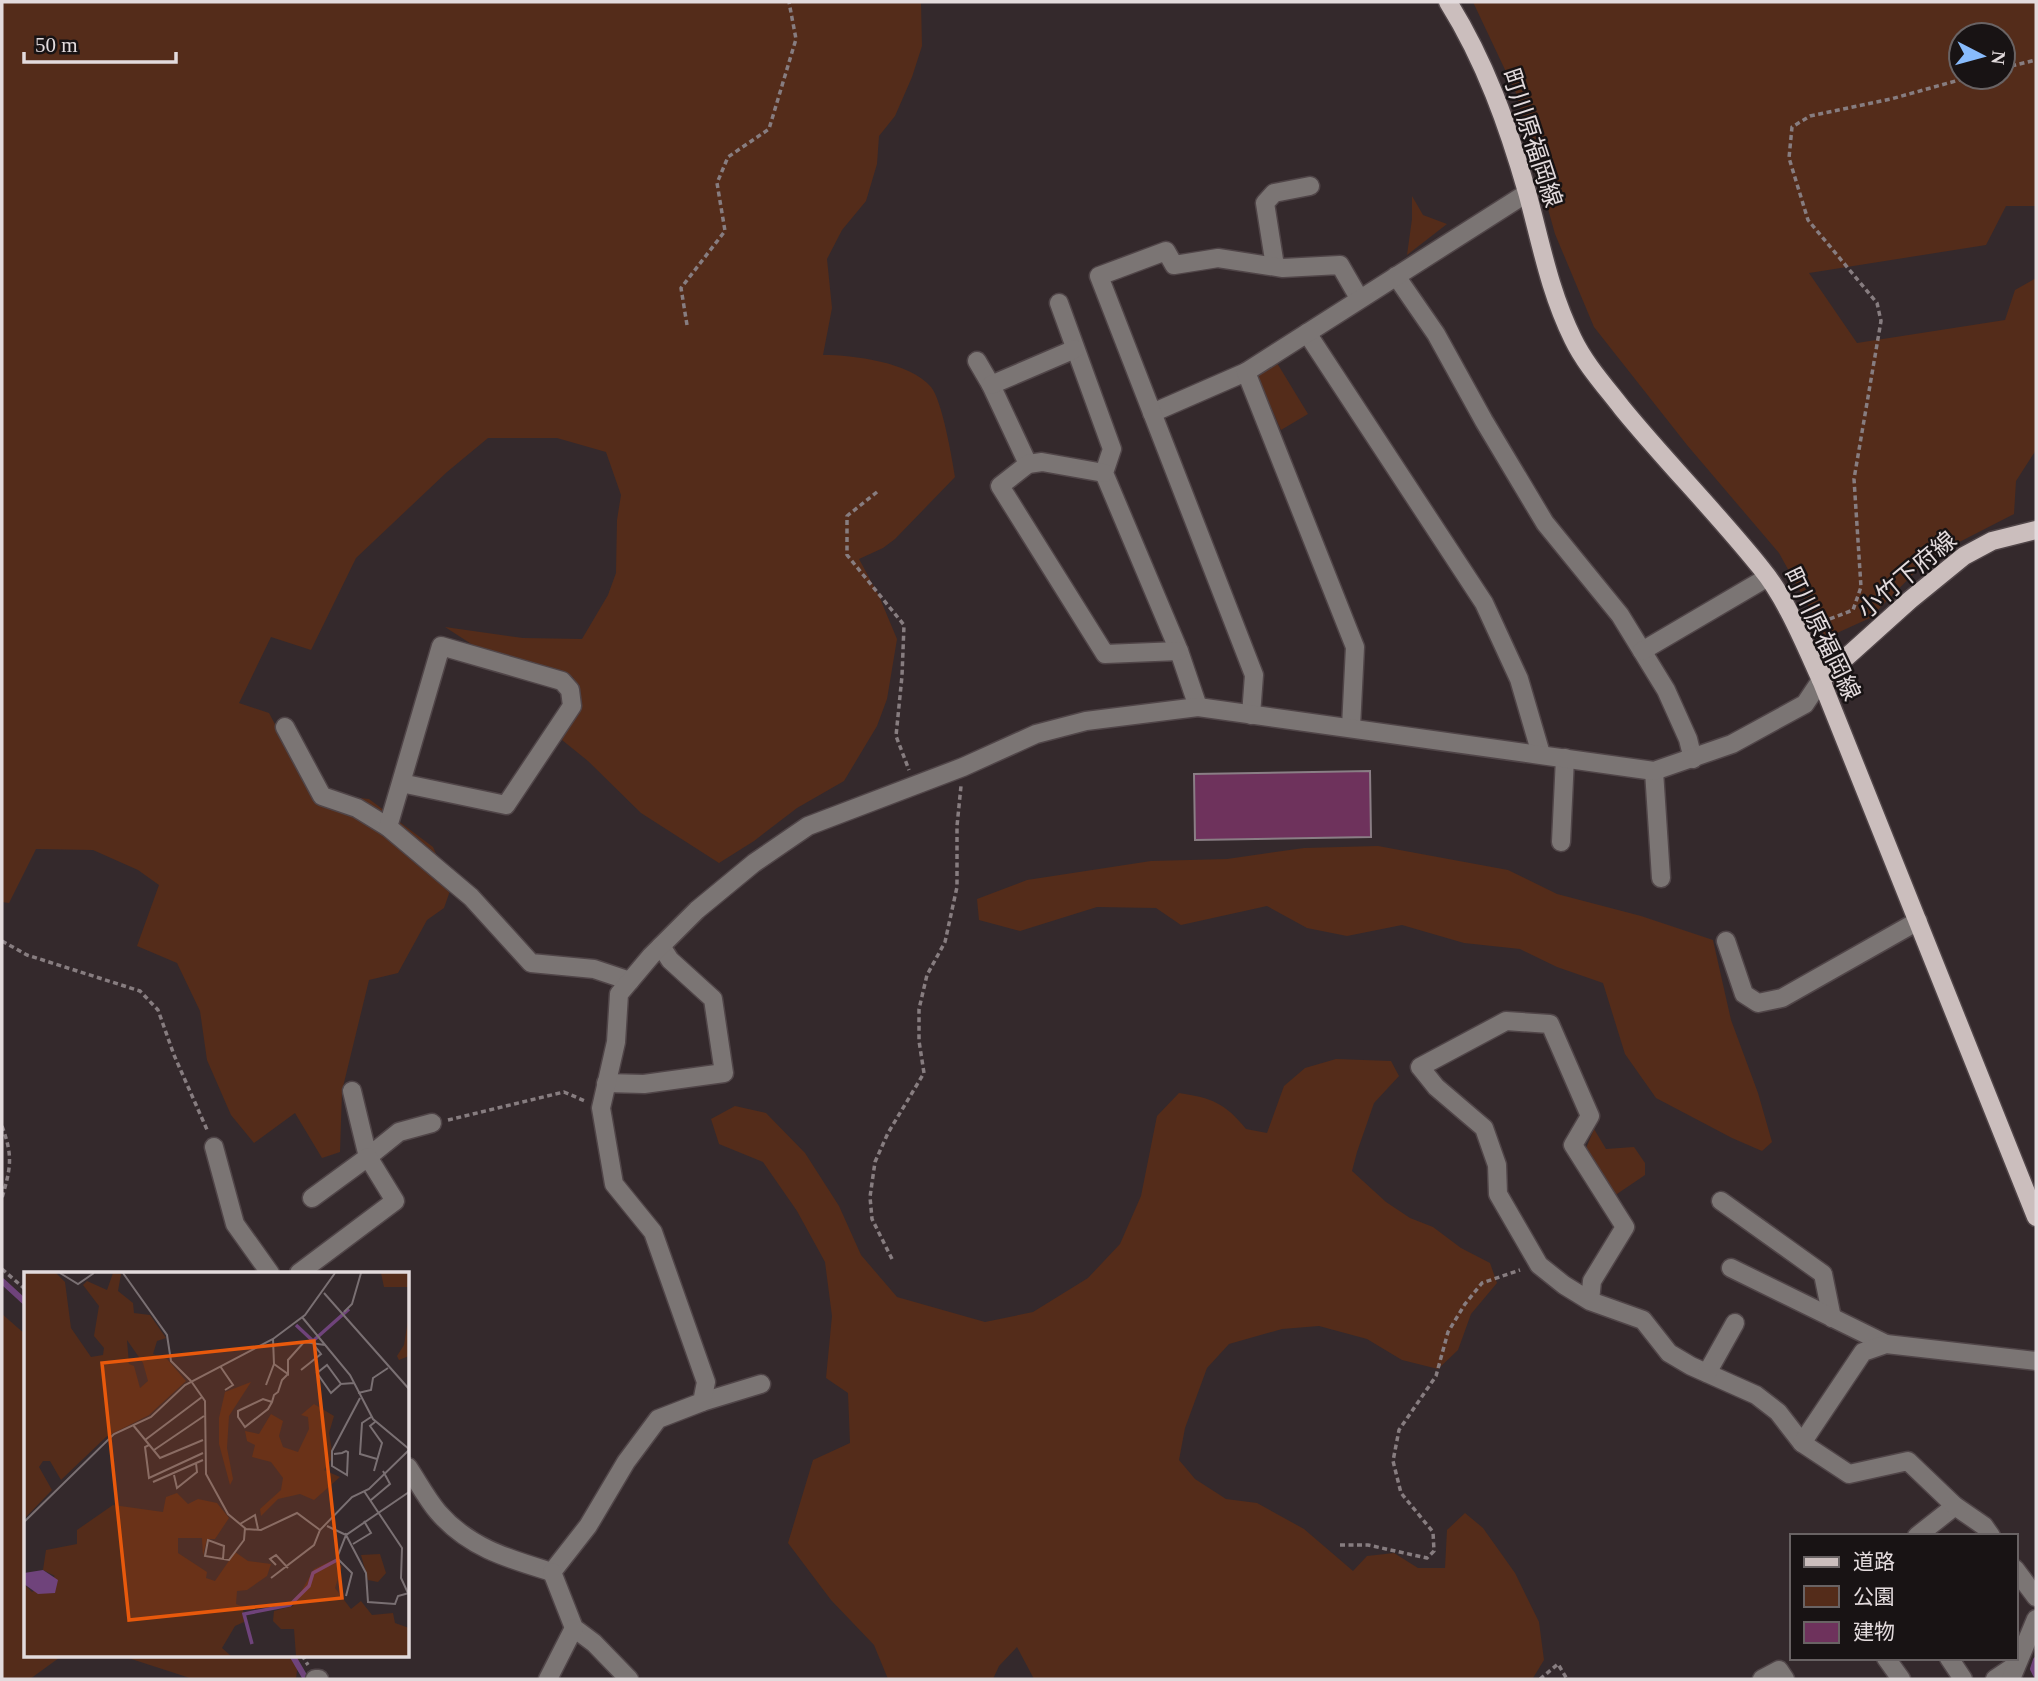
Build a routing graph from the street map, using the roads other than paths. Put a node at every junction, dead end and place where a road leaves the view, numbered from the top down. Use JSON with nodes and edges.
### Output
{"nodes":[{"id":1,"x":1448,"y":2,"type":"edge"},
{"id":2,"x":1310,"y":186,"type":"dead end"},
{"id":3,"x":1527,"y":193,"type":"junction"},
{"id":4,"x":1275,"y":266,"type":"junction"},
{"id":5,"x":1396,"y":276,"type":"junction"},
{"id":6,"x":1359,"y":298,"type":"junction"},
{"id":7,"x":1059,"y":303,"type":"dead end"},
{"id":8,"x":1307,"y":333,"type":"junction"},
{"id":9,"x":1075,"y":349,"type":"junction"},
{"id":10,"x":977,"y":361,"type":"dead end"},
{"id":11,"x":1246,"y":372,"type":"junction"},
{"id":12,"x":991,"y":385,"type":"junction"},
{"id":13,"x":1152,"y":413,"type":"junction"},
{"id":14,"x":1028,"y":464,"type":"junction"},
{"id":15,"x":1104,"y":473,"type":"junction"},
{"id":16,"x":2036,"y":530,"type":"edge"},
{"id":17,"x":1768,"y":577,"type":"junction"},
{"id":18,"x":1179,"y":651,"type":"junction"},
{"id":19,"x":1642,"y":651,"type":"junction"},
{"id":20,"x":1821,"y":680,"type":"junction"},
{"id":21,"x":1198,"y":707,"type":"junction"},
{"id":22,"x":1251,"y":715,"type":"junction"},
{"id":23,"x":285,"y":727,"type":"dead end"},
{"id":24,"x":1351,"y":727,"type":"junction"},
{"id":25,"x":1541,"y":754,"type":"junction"},
{"id":26,"x":1565,"y":758,"type":"junction"},
{"id":27,"x":1693,"y":759,"type":"junction"},
{"id":28,"x":1654,"y":771,"type":"junction"},
{"id":29,"x":401,"y":783,"type":"junction"},
{"id":30,"x":388,"y":827,"type":"junction"},
{"id":31,"x":1561,"y":842,"type":"dead end"},
{"id":32,"x":1661,"y":878,"type":"dead end"},
{"id":33,"x":1918,"y":921,"type":"junction"},
{"id":34,"x":1726,"y":941,"type":"dead end"},
{"id":35,"x":661,"y":946,"type":"junction"},
{"id":36,"x":630,"y":981,"type":"junction"},
{"id":37,"x":606,"y":1083,"type":"junction"},
{"id":38,"x":352,"y":1091,"type":"dead end"},
{"id":39,"x":432,"y":1124,"type":"road end"},
{"id":40,"x":214,"y":1147,"type":"road end"},
{"id":41,"x":368,"y":1157,"type":"junction"},
{"id":42,"x":312,"y":1198,"type":"dead end"},
{"id":43,"x":1721,"y":1201,"type":"dead end"},
{"id":44,"x":2036,"y":1217,"type":"edge"},
{"id":45,"x":1731,"y":1268,"type":"dead end"},
{"id":46,"x":269,"y":1272,"type":"edge"},
{"id":47,"x":300,"y":1272,"type":"edge"},
{"id":48,"x":1590,"y":1301,"type":"junction"},
{"id":49,"x":1832,"y":1318,"type":"junction"},
{"id":50,"x":1735,"y":1323,"type":"dead end"},
{"id":51,"x":1886,"y":1344,"type":"junction"},
{"id":52,"x":2036,"y":1362,"type":"edge"},
{"id":53,"x":1707,"y":1373,"type":"junction"},
{"id":54,"x":761,"y":1384,"type":"dead end"},
{"id":55,"x":702,"y":1402,"type":"junction"},
{"id":56,"x":1802,"y":1443,"type":"junction"},
{"id":57,"x":410,"y":1470,"type":"edge"},
{"id":58,"x":1955,"y":1506,"type":"junction"},
{"id":59,"x":1920,"y":1534,"type":"edge"},
{"id":60,"x":1990,"y":1534,"type":"edge"},
{"id":61,"x":552,"y":1572,"type":"junction"},
{"id":62,"x":2017,"y":1572,"type":"edge"},
{"id":63,"x":2036,"y":1597,"type":"edge"},
{"id":64,"x":2036,"y":1619,"type":"edge"},
{"id":65,"x":574,"y":1628,"type":"junction"},
{"id":66,"x":1887,"y":1660,"type":"edge"},
{"id":67,"x":1950,"y":1660,"type":"edge"},
{"id":68,"x":2013,"y":1672,"type":"edge"},
{"id":69,"x":548,"y":1679,"type":"edge"},
{"id":70,"x":629,"y":1679,"type":"edge"},
{"id":71,"x":1762,"y":1679,"type":"edge"},
{"id":72,"x":1785,"y":1679,"type":"edge"},
{"id":73,"x":1901,"y":1679,"type":"edge"},
{"id":74,"x":1963,"y":1679,"type":"edge"},
{"id":75,"x":1995,"y":1679,"type":"edge"}],
"edges":[{"from":1,"to":3,"type":"main road","name":"町川原福岡線"},
{"from":2,"to":4,"type":"street"},
{"from":3,"to":5,"type":"street"},
{"from":3,"to":17,"type":"main road","name":"町川原福岡線"},
{"from":4,"to":6,"type":"street"},
{"from":4,"to":13,"type":"street"},
{"from":5,"to":6,"type":"street"},
{"from":5,"to":19,"type":"street"},
{"from":6,"to":8,"type":"street"},
{"from":7,"to":9,"type":"street"},
{"from":8,"to":11,"type":"street"},
{"from":8,"to":25,"type":"street"},
{"from":9,"to":12,"type":"street"},
{"from":9,"to":15,"type":"street"},
{"from":10,"to":12,"type":"street"},
{"from":11,"to":13,"type":"street"},
{"from":11,"to":24,"type":"street"},
{"from":12,"to":14,"type":"street"},
{"from":13,"to":22,"type":"street"},
{"from":14,"to":15,"type":"street"},
{"from":14,"to":18,"type":"street"},
{"from":15,"to":18,"type":"street"},
{"from":16,"to":20,"type":"main road","name":"小竹下府線"},
{"from":17,"to":19,"type":"street"},
{"from":17,"to":20,"type":"main road","name":"町川原福岡線"},
{"from":18,"to":21,"type":"street"},
{"from":19,"to":27,"type":"street"},
{"from":20,"to":27,"type":"street"},
{"from":20,"to":33,"type":"main road","name":"町川原福岡線"},
{"from":21,"to":22,"type":"street"},
{"from":21,"to":35,"type":"street"},
{"from":22,"to":24,"type":"street"},
{"from":23,"to":30,"type":"street"},
{"from":24,"to":25,"type":"street"},
{"from":25,"to":26,"type":"street"},
{"from":26,"to":28,"type":"street"},
{"from":26,"to":31,"type":"street"},
{"from":27,"to":28,"type":"street"},
{"from":28,"to":32,"type":"street"},
{"from":29,"to":29,"type":"street"},
{"from":29,"to":30,"type":"street"},
{"from":30,"to":36,"type":"street"},
{"from":33,"to":34,"type":"street"},
{"from":33,"to":44,"type":"main road","name":"町川原福岡線"},
{"from":35,"to":36,"type":"street"},
{"from":35,"to":37,"type":"street"},
{"from":36,"to":37,"type":"street"},
{"from":37,"to":55,"type":"street"},
{"from":38,"to":41,"type":"street"},
{"from":39,"to":41,"type":"street"},
{"from":40,"to":46,"type":"street"},
{"from":41,"to":42,"type":"street"},
{"from":41,"to":47,"type":"street"},
{"from":43,"to":49,"type":"street"},
{"from":45,"to":49,"type":"street"},
{"from":48,"to":48,"type":"street"},
{"from":48,"to":53,"type":"street"},
{"from":49,"to":51,"type":"street"},
{"from":50,"to":53,"type":"street"},
{"from":51,"to":52,"type":"street"},
{"from":51,"to":56,"type":"street"},
{"from":53,"to":56,"type":"street"},
{"from":54,"to":55,"type":"street"},
{"from":55,"to":61,"type":"street"},
{"from":56,"to":58,"type":"street"},
{"from":57,"to":61,"type":"street"},
{"from":58,"to":59,"type":"street"},
{"from":58,"to":60,"type":"street"},
{"from":61,"to":65,"type":"street"},
{"from":62,"to":63,"type":"street"},
{"from":64,"to":68,"type":"street"},
{"from":65,"to":69,"type":"street"},
{"from":65,"to":70,"type":"street"},
{"from":66,"to":73,"type":"street"},
{"from":67,"to":74,"type":"street"},
{"from":68,"to":75,"type":"street"},
{"from":71,"to":72,"type":"street"}]}
